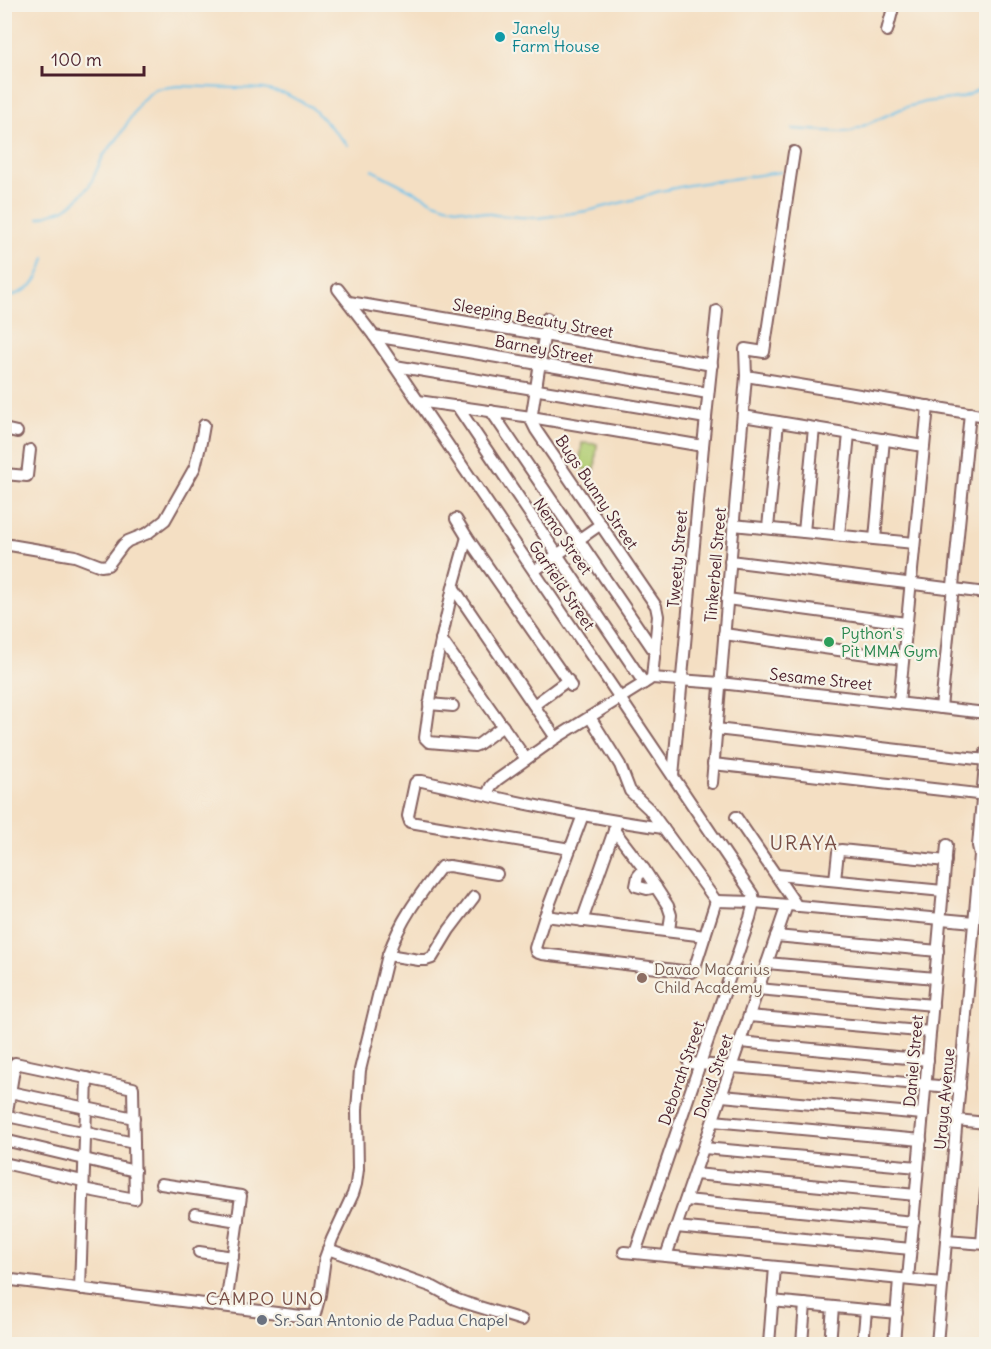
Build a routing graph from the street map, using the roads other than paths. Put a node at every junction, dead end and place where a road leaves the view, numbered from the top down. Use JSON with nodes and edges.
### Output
{"nodes":[{"id":1,"x":894,"y":4,"type":"edge"},
{"id":2,"x":887,"y":30,"type":"dead end"},
{"id":3,"x":794,"y":152,"type":"dead end"},
{"id":4,"x":338,"y":289,"type":"dead end"},
{"id":5,"x":349,"y":302,"type":"junction"},
{"id":6,"x":717,"y":311,"type":"dead end"},
{"id":7,"x":547,"y":318,"type":"dead end"},
{"id":8,"x":544,"y":335,"type":"junction"},
{"id":9,"x":374,"y":336,"type":"junction"},
{"id":10,"x":540,"y":364,"type":"junction"},
{"id":11,"x":395,"y":366,"type":"junction"},
{"id":12,"x":712,"y":366,"type":"junction"},
{"id":13,"x":746,"y":376,"type":"junction"},
{"id":14,"x":535,"y":389,"type":"junction"},
{"id":15,"x":708,"y":393,"type":"junction"},
{"id":16,"x":418,"y":401,"type":"junction"},
{"id":17,"x":457,"y":406,"type":"junction"},
{"id":18,"x":928,"y":406,"type":"junction"},
{"id":19,"x":491,"y":411,"type":"junction"},
{"id":20,"x":970,"y":413,"type":"junction"},
{"id":21,"x":742,"y":416,"type":"junction"},
{"id":22,"x":987,"y":416,"type":"edge"},
{"id":23,"x":531,"y":417,"type":"junction"},
{"id":24,"x":706,"y":418,"type":"junction"},
{"id":25,"x":778,"y":422,"type":"junction"},
{"id":26,"x":204,"y":425,"type":"dead end"},
{"id":27,"x":814,"y":428,"type":"junction"},
{"id":28,"x":4,"y":429,"type":"edge"},
{"id":29,"x":17,"y":432,"type":"dead end"},
{"id":30,"x":849,"y":434,"type":"junction"},
{"id":31,"x":884,"y":439,"type":"junction"},
{"id":32,"x":703,"y":446,"type":"junction"},
{"id":33,"x":923,"y":446,"type":"junction"},
{"id":34,"x":30,"y":450,"type":"dead end"},
{"id":35,"x":4,"y":474,"type":"edge"},
{"id":36,"x":456,"y":519,"type":"dead end"},
{"id":37,"x":601,"y":524,"type":"junction"},
{"id":38,"x":734,"y":525,"type":"junction"},
{"id":39,"x":768,"y":528,"type":"junction"},
{"id":40,"x":804,"y":532,"type":"junction"},
{"id":41,"x":839,"y":535,"type":"junction"},
{"id":42,"x":466,"y":537,"type":"junction"},
{"id":43,"x":875,"y":539,"type":"junction"},
{"id":44,"x":579,"y":540,"type":"junction"},
{"id":45,"x":914,"y":543,"type":"junction"},
{"id":46,"x":4,"y":544,"type":"edge"},
{"id":47,"x":558,"y":555,"type":"junction"},
{"id":48,"x":730,"y":561,"type":"junction"},
{"id":49,"x":534,"y":571,"type":"junction"},
{"id":50,"x":910,"y":584,"type":"junction"},
{"id":51,"x":453,"y":587,"type":"junction"},
{"id":52,"x":954,"y":589,"type":"junction"},
{"id":53,"x":987,"y":593,"type":"edge"},
{"id":54,"x":727,"y":599,"type":"junction"},
{"id":55,"x":906,"y":623,"type":"junction"},
{"id":56,"x":724,"y":634,"type":"junction"},
{"id":57,"x":441,"y":639,"type":"junction"},
{"id":58,"x":655,"y":652,"type":"junction"},
{"id":59,"x":903,"y":659,"type":"junction"},
{"id":60,"x":648,"y":680,"type":"junction"},
{"id":61,"x":681,"y":680,"type":"junction"},
{"id":62,"x":720,"y":683,"type":"junction"},
{"id":63,"x":621,"y":698,"type":"junction"},
{"id":64,"x":898,"y":703,"type":"junction"},
{"id":65,"x":429,"y":704,"type":"junction"},
{"id":66,"x":534,"y":705,"type":"junction"},
{"id":67,"x":453,"y":706,"type":"dead end"},
{"id":68,"x":941,"y":708,"type":"junction"},
{"id":69,"x":987,"y":713,"type":"edge"},
{"id":70,"x":590,"y":717,"type":"junction"},
{"id":71,"x":503,"y":726,"type":"junction"},
{"id":72,"x":716,"y":729,"type":"junction"},
{"id":73,"x":556,"y":738,"type":"junction"},
{"id":74,"x":987,"y":752,"type":"edge"},
{"id":75,"x":526,"y":759,"type":"junction"},
{"id":76,"x":986,"y":760,"type":"edge"},
{"id":77,"x":713,"y":764,"type":"junction"},
{"id":78,"x":673,"y":776,"type":"junction"},
{"id":79,"x":712,"y":783,"type":"dead end"},
{"id":80,"x":985,"y":794,"type":"edge"},
{"id":81,"x":487,"y":795,"type":"junction"},
{"id":82,"x":583,"y":814,"type":"junction"},
{"id":83,"x":736,"y":817,"type":"dead end"},
{"id":84,"x":616,"y":826,"type":"junction"},
{"id":85,"x":663,"y":828,"type":"junction"},
{"id":86,"x":987,"y":835,"type":"edge"},
{"id":87,"x":947,"y":845,"type":"dead end"},
{"id":88,"x":570,"y":849,"type":"junction"},
{"id":89,"x":983,"y":849,"type":"edge"},
{"id":90,"x":946,"y":861,"type":"junction"},
{"id":91,"x":644,"y":869,"type":"junction"},
{"id":92,"x":497,"y":874,"type":"dead end"},
{"id":93,"x":777,"y":875,"type":"junction"},
{"id":94,"x":835,"y":880,"type":"junction"},
{"id":95,"x":656,"y":887,"type":"junction"},
{"id":96,"x":943,"y":891,"type":"junction"},
{"id":97,"x":474,"y":897,"type":"dead end"},
{"id":98,"x":716,"y":901,"type":"junction"},
{"id":99,"x":754,"y":902,"type":"junction"},
{"id":100,"x":792,"y":906,"type":"junction"},
{"id":101,"x":545,"y":916,"type":"junction"},
{"id":102,"x":940,"y":919,"type":"junction"},
{"id":103,"x":582,"y":921,"type":"junction"},
{"id":104,"x":974,"y":922,"type":"junction"},
{"id":105,"x":669,"y":931,"type":"junction"},
{"id":106,"x":705,"y":936,"type":"junction"},
{"id":107,"x":776,"y":936,"type":"junction"},
{"id":108,"x":938,"y":951,"type":"junction"},
{"id":109,"x":388,"y":955,"type":"junction"},
{"id":110,"x":767,"y":963,"type":"junction"},
{"id":111,"x":935,"y":978,"type":"junction"},
{"id":112,"x":758,"y":989,"type":"junction"},
{"id":113,"x":933,"y":1005,"type":"junction"},
{"id":114,"x":749,"y":1017,"type":"junction"},
{"id":115,"x":930,"y":1032,"type":"junction"},
{"id":116,"x":740,"y":1042,"type":"junction"},
{"id":117,"x":928,"y":1060,"type":"junction"},
{"id":118,"x":695,"y":1063,"type":"junction"},
{"id":119,"x":732,"y":1067,"type":"junction"},
{"id":120,"x":87,"y":1078,"type":"junction"},
{"id":121,"x":926,"y":1085,"type":"junction"},
{"id":122,"x":960,"y":1088,"type":"junction"},
{"id":123,"x":10,"y":1092,"type":"junction"},
{"id":124,"x":722,"y":1096,"type":"junction"},
{"id":125,"x":86,"y":1108,"type":"junction"},
{"id":126,"x":923,"y":1114,"type":"junction"},
{"id":127,"x":7,"y":1116,"type":"junction"},
{"id":128,"x":134,"y":1118,"type":"junction"},
{"id":129,"x":957,"y":1120,"type":"junction"},
{"id":130,"x":713,"y":1121,"type":"junction"},
{"id":131,"x":987,"y":1123,"type":"edge"},
{"id":132,"x":4,"y":1130,"type":"edge"},
{"id":133,"x":85,"y":1133,"type":"junction"},
{"id":134,"x":4,"y":1140,"type":"edge"},
{"id":135,"x":921,"y":1140,"type":"junction"},
{"id":136,"x":134,"y":1143,"type":"junction"},
{"id":137,"x":704,"y":1148,"type":"junction"},
{"id":138,"x":84,"y":1159,"type":"junction"},
{"id":139,"x":4,"y":1163,"type":"edge"},
{"id":140,"x":918,"y":1167,"type":"junction"},
{"id":141,"x":135,"y":1171,"type":"junction"},
{"id":142,"x":695,"y":1174,"type":"junction"},
{"id":143,"x":161,"y":1184,"type":"dead end"},
{"id":144,"x":83,"y":1185,"type":"junction"},
{"id":145,"x":987,"y":1191,"type":"edge"},
{"id":146,"x":916,"y":1194,"type":"junction"},
{"id":147,"x":686,"y":1200,"type":"junction"},
{"id":148,"x":195,"y":1214,"type":"dead end"},
{"id":149,"x":238,"y":1221,"type":"junction"},
{"id":150,"x":914,"y":1222,"type":"junction"},
{"id":151,"x":676,"y":1227,"type":"junction"},
{"id":152,"x":946,"y":1241,"type":"junction"},
{"id":153,"x":984,"y":1244,"type":"edge"},
{"id":154,"x":328,"y":1249,"type":"junction"},
{"id":155,"x":911,"y":1249,"type":"junction"},
{"id":156,"x":200,"y":1252,"type":"dead end"},
{"id":157,"x":666,"y":1256,"type":"junction"},
{"id":158,"x":233,"y":1257,"type":"junction"},
{"id":159,"x":775,"y":1267,"type":"junction"},
{"id":160,"x":904,"y":1279,"type":"junction"},
{"id":161,"x":4,"y":1280,"type":"edge"},
{"id":162,"x":942,"y":1283,"type":"junction"},
{"id":163,"x":80,"y":1289,"type":"junction"},
{"id":164,"x":772,"y":1301,"type":"junction"},
{"id":165,"x":806,"y":1304,"type":"junction"},
{"id":166,"x":226,"y":1306,"type":"junction"},
{"id":167,"x":833,"y":1307,"type":"junction"},
{"id":168,"x":866,"y":1310,"type":"junction"},
{"id":169,"x":897,"y":1312,"type":"junction"},
{"id":170,"x":522,"y":1320,"type":"dead end"},
{"id":171,"x":768,"y":1344,"type":"edge"},
{"id":172,"x":802,"y":1344,"type":"edge"},
{"id":173,"x":830,"y":1344,"type":"edge"},
{"id":174,"x":863,"y":1344,"type":"edge"},
{"id":175,"x":894,"y":1344,"type":"edge"},
{"id":176,"x":937,"y":1344,"type":"edge"}],
"edges":[{"from":1,"to":2,"type":"street"},
{"from":3,"to":13,"type":"street","name":"Tinkerbell Street"},
{"from":4,"to":5,"type":"street","name":"Garfield Street"},
{"from":5,"to":8,"type":"street","name":"Sleeping Beauty Street"},
{"from":5,"to":9,"type":"street","name":"Garfield Street"},
{"from":6,"to":12,"type":"street","name":"Tweety Street"},
{"from":7,"to":8,"type":"street"},
{"from":8,"to":10,"type":"street"},
{"from":8,"to":12,"type":"street","name":"Sleeping Beauty Street"},
{"from":9,"to":10,"type":"street","name":"Barney Street"},
{"from":9,"to":11,"type":"street","name":"Garfield Street"},
{"from":10,"to":14,"type":"street"},
{"from":10,"to":15,"type":"street","name":"Barney Street"},
{"from":11,"to":14,"type":"street"},
{"from":11,"to":16,"type":"street","name":"Garfield Street"},
{"from":12,"to":15,"type":"street","name":"Tweety Street"},
{"from":13,"to":18,"type":"street"},
{"from":13,"to":21,"type":"street","name":"Tinkerbell Street"},
{"from":14,"to":23,"type":"street"},
{"from":14,"to":24,"type":"street"},
{"from":15,"to":24,"type":"street","name":"Tweety Street"},
{"from":16,"to":17,"type":"street"},
{"from":16,"to":49,"type":"street","name":"Garfield Street"},
{"from":17,"to":19,"type":"street"},
{"from":17,"to":47,"type":"street","name":"Nemo Street"},
{"from":18,"to":20,"type":"street"},
{"from":18,"to":33,"type":"street"},
{"from":19,"to":23,"type":"street"},
{"from":19,"to":44,"type":"street"},
{"from":20,"to":22,"type":"street"},
{"from":20,"to":52,"type":"street"},
{"from":21,"to":25,"type":"street"},
{"from":21,"to":38,"type":"street","name":"Tinkerbell Street"},
{"from":23,"to":32,"type":"street"},
{"from":23,"to":37,"type":"street","name":"Bugs Bunny Street"},
{"from":24,"to":32,"type":"street","name":"Tweety Street"},
{"from":25,"to":27,"type":"street"},
{"from":25,"to":39,"type":"street"},
{"from":26,"to":46,"type":"street"},
{"from":27,"to":30,"type":"street"},
{"from":27,"to":40,"type":"street"},
{"from":28,"to":29,"type":"street"},
{"from":30,"to":31,"type":"street"},
{"from":30,"to":41,"type":"street"},
{"from":31,"to":33,"type":"street"},
{"from":31,"to":43,"type":"street"},
{"from":32,"to":61,"type":"street","name":"Tweety Street"},
{"from":33,"to":45,"type":"street"},
{"from":34,"to":35,"type":"street"},
{"from":36,"to":42,"type":"street"},
{"from":37,"to":44,"type":"street"},
{"from":37,"to":58,"type":"street","name":"Bugs Bunny Street"},
{"from":38,"to":39,"type":"street"},
{"from":38,"to":48,"type":"street","name":"Tinkerbell Street"},
{"from":39,"to":40,"type":"street"},
{"from":40,"to":41,"type":"street"},
{"from":41,"to":43,"type":"street"},
{"from":42,"to":51,"type":"street"},
{"from":42,"to":66,"type":"street"},
{"from":43,"to":45,"type":"street"},
{"from":44,"to":47,"type":"street"},
{"from":44,"to":58,"type":"street"},
{"from":45,"to":50,"type":"street"},
{"from":47,"to":49,"type":"street"},
{"from":47,"to":60,"type":"street","name":"Nemo Street"},
{"from":48,"to":50,"type":"street"},
{"from":48,"to":54,"type":"street","name":"Tinkerbell Street"},
{"from":49,"to":63,"type":"street","name":"Garfield Street"},
{"from":50,"to":52,"type":"street"},
{"from":50,"to":55,"type":"street"},
{"from":51,"to":57,"type":"street"},
{"from":51,"to":66,"type":"street"},
{"from":52,"to":53,"type":"street"},
{"from":52,"to":68,"type":"street"},
{"from":54,"to":55,"type":"street"},
{"from":54,"to":56,"type":"street","name":"Tinkerbell Street"},
{"from":55,"to":59,"type":"street"},
{"from":56,"to":59,"type":"street"},
{"from":56,"to":62,"type":"street","name":"Tinkerbell Street"},
{"from":57,"to":65,"type":"street"},
{"from":57,"to":71,"type":"street"},
{"from":58,"to":60,"type":"street","name":"Bugs Bunny Street"},
{"from":59,"to":64,"type":"street"},
{"from":60,"to":61,"type":"street","name":"Sesame Street"},
{"from":60,"to":63,"type":"street"},
{"from":61,"to":62,"type":"street","name":"Sesame Street"},
{"from":61,"to":78,"type":"street","name":"Tweety Street"},
{"from":62,"to":64,"type":"street","name":"Sesame Street"},
{"from":62,"to":72,"type":"street","name":"Tinkerbell Street"},
{"from":63,"to":70,"type":"street"},
{"from":63,"to":78,"type":"street","name":"Garfield Street"},
{"from":64,"to":68,"type":"street","name":"Sesame Street"},
{"from":65,"to":67,"type":"street"},
{"from":65,"to":71,"type":"street"},
{"from":66,"to":73,"type":"street"},
{"from":68,"to":69,"type":"street","name":"Sesame Street"},
{"from":70,"to":73,"type":"street"},
{"from":70,"to":85,"type":"street"},
{"from":71,"to":75,"type":"street"},
{"from":72,"to":76,"type":"street"},
{"from":72,"to":77,"type":"street","name":"Tinkerbell Street"},
{"from":73,"to":75,"type":"street"},
{"from":74,"to":76,"type":"street","name":"Uraya Avenue"},
{"from":75,"to":81,"type":"street"},
{"from":76,"to":80,"type":"street","name":"Uraya Avenue"},
{"from":77,"to":79,"type":"street","name":"Tinkerbell Street"},
{"from":77,"to":80,"type":"street"},
{"from":78,"to":99,"type":"street","name":"Garfield Street"},
{"from":80,"to":89,"type":"street","name":"Uraya Avenue"},
{"from":81,"to":82,"type":"street"},
{"from":81,"to":88,"type":"street"},
{"from":82,"to":84,"type":"street"},
{"from":82,"to":88,"type":"street"},
{"from":83,"to":93,"type":"street"},
{"from":84,"to":85,"type":"street"},
{"from":84,"to":91,"type":"street"},
{"from":84,"to":103,"type":"street"},
{"from":85,"to":98,"type":"street"},
{"from":86,"to":89,"type":"street","name":"Uraya Avenue"},
{"from":87,"to":90,"type":"street","name":"Daniel Street"},
{"from":88,"to":101,"type":"street"},
{"from":89,"to":104,"type":"street","name":"Uraya Avenue"},
{"from":90,"to":94,"type":"street"},
{"from":90,"to":96,"type":"street","name":"Daniel Street"},
{"from":91,"to":95,"type":"street"},
{"from":91,"to":95,"type":"street"},
{"from":92,"to":109,"type":"street"},
{"from":93,"to":94,"type":"street"},
{"from":93,"to":100,"type":"street"},
{"from":94,"to":96,"type":"street"},
{"from":95,"to":105,"type":"street"},
{"from":96,"to":102,"type":"street","name":"Daniel Street"},
{"from":97,"to":109,"type":"street"},
{"from":98,"to":99,"type":"street"},
{"from":98,"to":106,"type":"street"},
{"from":99,"to":100,"type":"street"},
{"from":99,"to":118,"type":"street","name":"Deborah Street"},
{"from":100,"to":102,"type":"street"},
{"from":100,"to":107,"type":"street","name":"David Street"},
{"from":101,"to":103,"type":"street"},
{"from":101,"to":106,"type":"street"},
{"from":102,"to":104,"type":"street"},
{"from":102,"to":108,"type":"street","name":"Daniel Street"},
{"from":103,"to":105,"type":"street"},
{"from":104,"to":122,"type":"street","name":"Uraya Avenue"},
{"from":105,"to":106,"type":"street"},
{"from":107,"to":108,"type":"street"},
{"from":107,"to":110,"type":"street","name":"David Street"},
{"from":108,"to":111,"type":"street","name":"Daniel Street"},
{"from":109,"to":154,"type":"street"},
{"from":110,"to":111,"type":"street"},
{"from":110,"to":112,"type":"street","name":"David Street"},
{"from":111,"to":113,"type":"street","name":"Daniel Street"},
{"from":112,"to":113,"type":"street"},
{"from":112,"to":114,"type":"street","name":"David Street"},
{"from":113,"to":115,"type":"street","name":"Daniel Street"},
{"from":114,"to":115,"type":"street"},
{"from":114,"to":116,"type":"street","name":"David Street"},
{"from":115,"to":117,"type":"street","name":"Daniel Street"},
{"from":116,"to":117,"type":"street"},
{"from":116,"to":119,"type":"street","name":"David Street"},
{"from":117,"to":121,"type":"street","name":"Daniel Street"},
{"from":118,"to":119,"type":"street"},
{"from":118,"to":157,"type":"street","name":"Deborah Street"},
{"from":119,"to":121,"type":"street"},
{"from":119,"to":124,"type":"street","name":"David Street"},
{"from":120,"to":123,"type":"street"},
{"from":120,"to":125,"type":"street"},
{"from":120,"to":128,"type":"street"},
{"from":121,"to":122,"type":"street"},
{"from":121,"to":126,"type":"street","name":"Daniel Street"},
{"from":122,"to":129,"type":"street","name":"Uraya Avenue"},
{"from":123,"to":125,"type":"street"},
{"from":123,"to":127,"type":"street"},
{"from":124,"to":126,"type":"street"},
{"from":124,"to":130,"type":"street","name":"David Street"},
{"from":125,"to":128,"type":"street"},
{"from":125,"to":133,"type":"street"},
{"from":126,"to":135,"type":"street","name":"Daniel Street"},
{"from":127,"to":132,"type":"street"},
{"from":127,"to":133,"type":"street"},
{"from":128,"to":136,"type":"street"},
{"from":129,"to":131,"type":"street"},
{"from":129,"to":152,"type":"street","name":"Uraya Avenue"},
{"from":130,"to":135,"type":"street"},
{"from":130,"to":137,"type":"street","name":"David Street"},
{"from":133,"to":136,"type":"street"},
{"from":133,"to":138,"type":"street"},
{"from":134,"to":138,"type":"street"},
{"from":135,"to":140,"type":"street","name":"Daniel Street"},
{"from":136,"to":141,"type":"street"},
{"from":137,"to":140,"type":"street"},
{"from":137,"to":142,"type":"street","name":"David Street"},
{"from":138,"to":141,"type":"street"},
{"from":138,"to":144,"type":"street"},
{"from":139,"to":144,"type":"street"},
{"from":140,"to":146,"type":"street","name":"Daniel Street"},
{"from":141,"to":144,"type":"street"},
{"from":142,"to":146,"type":"street"},
{"from":142,"to":147,"type":"street","name":"David Street"},
{"from":143,"to":149,"type":"street"},
{"from":144,"to":163,"type":"street"},
{"from":145,"to":153,"type":"street"},
{"from":146,"to":150,"type":"street","name":"Daniel Street"},
{"from":147,"to":150,"type":"street"},
{"from":147,"to":151,"type":"street","name":"David Street"},
{"from":148,"to":149,"type":"street"},
{"from":149,"to":158,"type":"street"},
{"from":150,"to":155,"type":"street","name":"Daniel Street"},
{"from":151,"to":155,"type":"street"},
{"from":151,"to":157,"type":"street","name":"David Street"},
{"from":152,"to":153,"type":"street"},
{"from":152,"to":162,"type":"street","name":"Uraya Avenue"},
{"from":154,"to":166,"type":"street"},
{"from":154,"to":170,"type":"street"},
{"from":155,"to":160,"type":"street","name":"Daniel Street"},
{"from":156,"to":158,"type":"street"},
{"from":157,"to":159,"type":"street"},
{"from":158,"to":166,"type":"street"},
{"from":159,"to":160,"type":"street"},
{"from":159,"to":164,"type":"street"},
{"from":160,"to":162,"type":"street"},
{"from":160,"to":169,"type":"street","name":"Daniel Street"},
{"from":161,"to":163,"type":"street"},
{"from":162,"to":176,"type":"street","name":"Uraya Avenue"},
{"from":163,"to":166,"type":"street"},
{"from":164,"to":165,"type":"street"},
{"from":164,"to":171,"type":"street"},
{"from":165,"to":167,"type":"street"},
{"from":165,"to":172,"type":"street"},
{"from":167,"to":168,"type":"street"},
{"from":167,"to":173,"type":"street"},
{"from":168,"to":169,"type":"street"},
{"from":168,"to":174,"type":"street"},
{"from":169,"to":175,"type":"street","name":"Daniel Street"}]}
